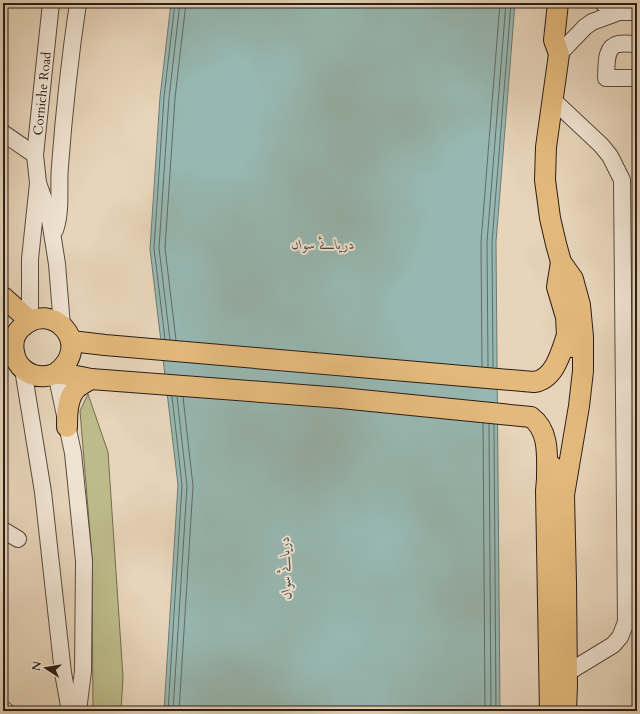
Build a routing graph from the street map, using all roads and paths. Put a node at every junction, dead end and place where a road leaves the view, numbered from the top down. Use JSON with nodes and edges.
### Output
{"nodes":[{"id":1,"x":52,"y":3,"type":"edge"},
{"id":2,"x":78,"y":3,"type":"edge"},
{"id":3,"x":558,"y":3,"type":"edge"},
{"id":4,"x":603,"y":3,"type":"edge"},
{"id":5,"x":619,"y":12,"type":"junction"},
{"id":6,"x":637,"y":12,"type":"edge"},
{"id":7,"x":637,"y":44,"type":"edge"},
{"id":8,"x":559,"y":54,"type":"junction"},
{"id":9,"x":637,"y":78,"type":"edge"},
{"id":10,"x":553,"y":100,"type":"junction"},
{"id":11,"x":3,"y":133,"type":"edge"},
{"id":12,"x":35,"y":155,"type":"junction"},
{"id":13,"x":38,"y":184,"type":"junction"},
{"id":14,"x":53,"y":238,"type":"junction"},
{"id":15,"x":562,"y":262,"type":"junction"},
{"id":16,"x":3,"y":297,"type":"edge"},
{"id":17,"x":30,"y":321,"type":"junction"},
{"id":18,"x":67,"y":333,"type":"junction"},
{"id":19,"x":567,"y":335,"type":"junction"},
{"id":20,"x":8,"y":345,"type":"edge"},
{"id":21,"x":23,"y":369,"type":"junction"},
{"id":22,"x":56,"y":373,"type":"junction"},
{"id":23,"x":96,"y":379,"type":"junction"},
{"id":24,"x":67,"y":427,"type":"junction"},
{"id":25,"x":547,"y":479,"type":"junction"},
{"id":26,"x":3,"y":530,"type":"edge"},
{"id":27,"x":18,"y":539,"type":"dead end"},
{"id":28,"x":567,"y":674,"type":"junction"},
{"id":29,"x":3,"y":709,"type":"edge"},
{"id":30,"x":6,"y":711,"type":"edge"},
{"id":31,"x":70,"y":711,"type":"edge"},
{"id":32,"x":78,"y":711,"type":"edge"},
{"id":33,"x":550,"y":711,"type":"edge"},
{"id":34,"x":566,"y":711,"type":"edge"}],
"edges":[{"from":1,"to":12,"type":"street","name":"Corniche Road"},
{"from":2,"to":14,"type":"street"},
{"from":3,"to":8,"type":"main road"},
{"from":4,"to":5,"type":"street"},
{"from":5,"to":6,"type":"street"},
{"from":5,"to":8,"type":"street"},
{"from":7,"to":9,"type":"street"},
{"from":8,"to":10,"type":"main road"},
{"from":10,"to":15,"type":"main road"},
{"from":10,"to":28,"type":"street"},
{"from":11,"to":12,"type":"street"},
{"from":12,"to":13,"type":"street","name":"Corniche Road"},
{"from":13,"to":14,"type":"street"},
{"from":13,"to":17,"type":"street"},
{"from":14,"to":18,"type":"street"},
{"from":15,"to":19,"type":"main road"},
{"from":15,"to":28,"type":"main road"},
{"from":16,"to":17,"type":"main road"},
{"from":17,"to":18,"type":"main road"},
{"from":17,"to":20,"type":"main road"},
{"from":18,"to":19,"type":"main road"},
{"from":18,"to":22,"type":"main road"},
{"from":19,"to":25,"type":"main road"},
{"from":20,"to":21,"type":"main road"},
{"from":21,"to":22,"type":"main road"},
{"from":21,"to":31,"type":"street"},
{"from":22,"to":23,"type":"main road"},
{"from":22,"to":24,"type":"street"},
{"from":23,"to":24,"type":"main road"},
{"from":23,"to":25,"type":"main road"},
{"from":24,"to":32,"type":"street"},
{"from":25,"to":33,"type":"main road"},
{"from":26,"to":27,"type":"street"},
{"from":28,"to":34,"type":"main road"},
{"from":29,"to":30,"type":"street"}]}
